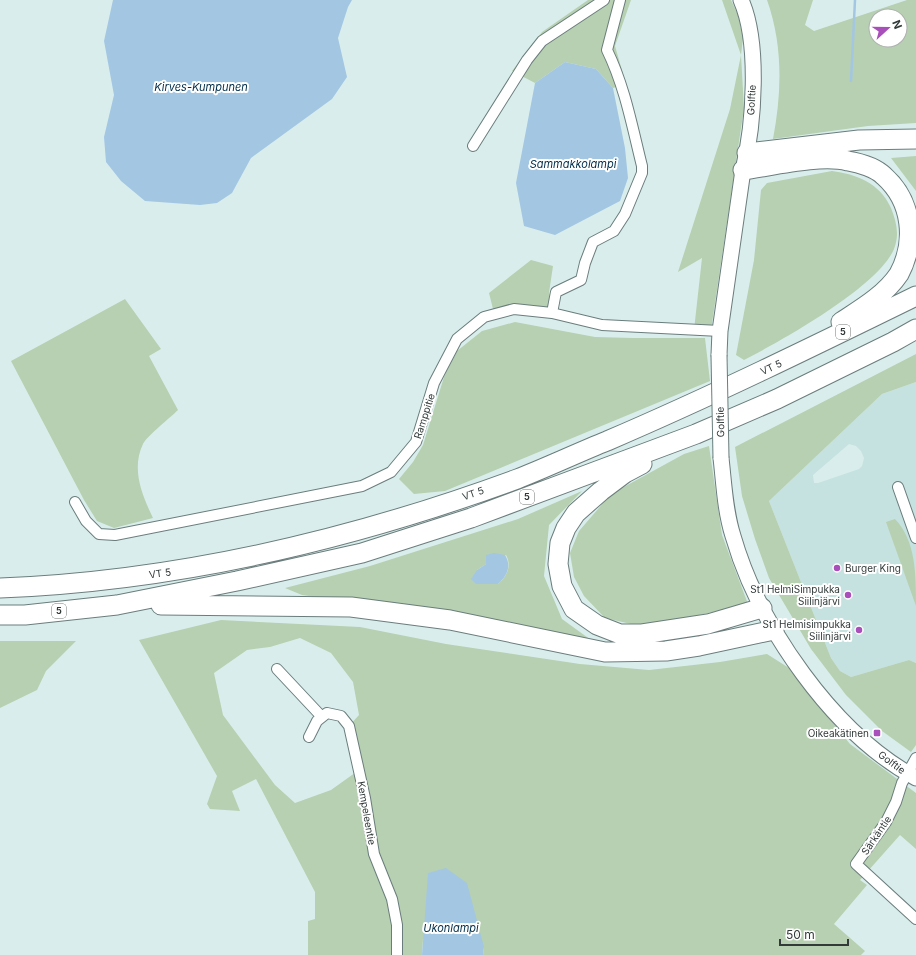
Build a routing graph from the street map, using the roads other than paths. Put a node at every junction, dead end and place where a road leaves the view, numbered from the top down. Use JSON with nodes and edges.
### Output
{"nodes":[{"id":1,"x":604,"y":0,"type":"edge"},
{"id":2,"x":620,"y":0,"type":"edge"},
{"id":3,"x":741,"y":0,"type":"edge"},
{"id":4,"x":916,"y":139,"type":"edge"},
{"id":5,"x":473,"y":146,"type":"dead end"},
{"id":6,"x":745,"y":162,"type":"junction"},
{"id":7,"x":916,"y":296,"type":"edge"},
{"id":8,"x":552,"y":313,"type":"junction"},
{"id":9,"x":916,"y":329,"type":"edge"},
{"id":10,"x":720,"y":331,"type":"junction"},
{"id":11,"x":769,"y":368,"type":"junction"},
{"id":12,"x":696,"y":434,"type":"junction"},
{"id":13,"x":898,"y":487,"type":"dead end"},
{"id":14,"x":76,"y":502,"type":"dead end"},
{"id":15,"x":916,"y":538,"type":"edge"},
{"id":16,"x":0,"y":588,"type":"edge"},
{"id":17,"x":117,"y":605,"type":"junction"},
{"id":18,"x":762,"y":608,"type":"junction"},
{"id":19,"x":0,"y":615,"type":"edge"},
{"id":20,"x":774,"y":630,"type":"junction"},
{"id":21,"x":277,"y":669,"type":"dead end"},
{"id":22,"x":322,"y":717,"type":"junction"},
{"id":23,"x":309,"y":737,"type":"dead end"},
{"id":24,"x":916,"y":758,"type":"edge"},
{"id":25,"x":912,"y":776,"type":"edge"},
{"id":26,"x":916,"y":919,"type":"edge"},
{"id":27,"x":397,"y":955,"type":"edge"}],
"edges":[{"from":1,"to":5,"type":"street"},
{"from":2,"to":8,"type":"street"},
{"from":3,"to":6,"type":"street","name":"Golftie"},
{"from":4,"to":6,"type":"highway"},
{"from":6,"to":10,"type":"street","name":"Golftie"},
{"from":6,"to":11,"type":"highway"},
{"from":7,"to":11,"type":"highway","name":"VT 5","number":"5"},
{"from":8,"to":10,"type":"street","name":"Ramppitie"},
{"from":8,"to":14,"type":"street","name":"Ramppitie"},
{"from":9,"to":12,"type":"highway","number":"5"},
{"from":10,"to":18,"type":"street","name":"Golftie","bridge":true},
{"from":11,"to":16,"type":"highway","name":"VT 5","number":"5"},
{"from":12,"to":17,"type":"highway","number":"5"},
{"from":12,"to":18,"type":"highway"},
{"from":13,"to":15,"type":"street"},
{"from":17,"to":19,"type":"highway","number":"5"},
{"from":17,"to":20,"type":"highway"},
{"from":18,"to":20,"type":"street","name":"Golftie"},
{"from":20,"to":25,"type":"street","name":"Golftie"},
{"from":21,"to":22,"type":"street"},
{"from":22,"to":23,"type":"street"},
{"from":22,"to":27,"type":"street","name":"Kempeleentie"},
{"from":24,"to":25,"type":"street"},
{"from":25,"to":26,"type":"street","name":"Särkäntie"}]}
